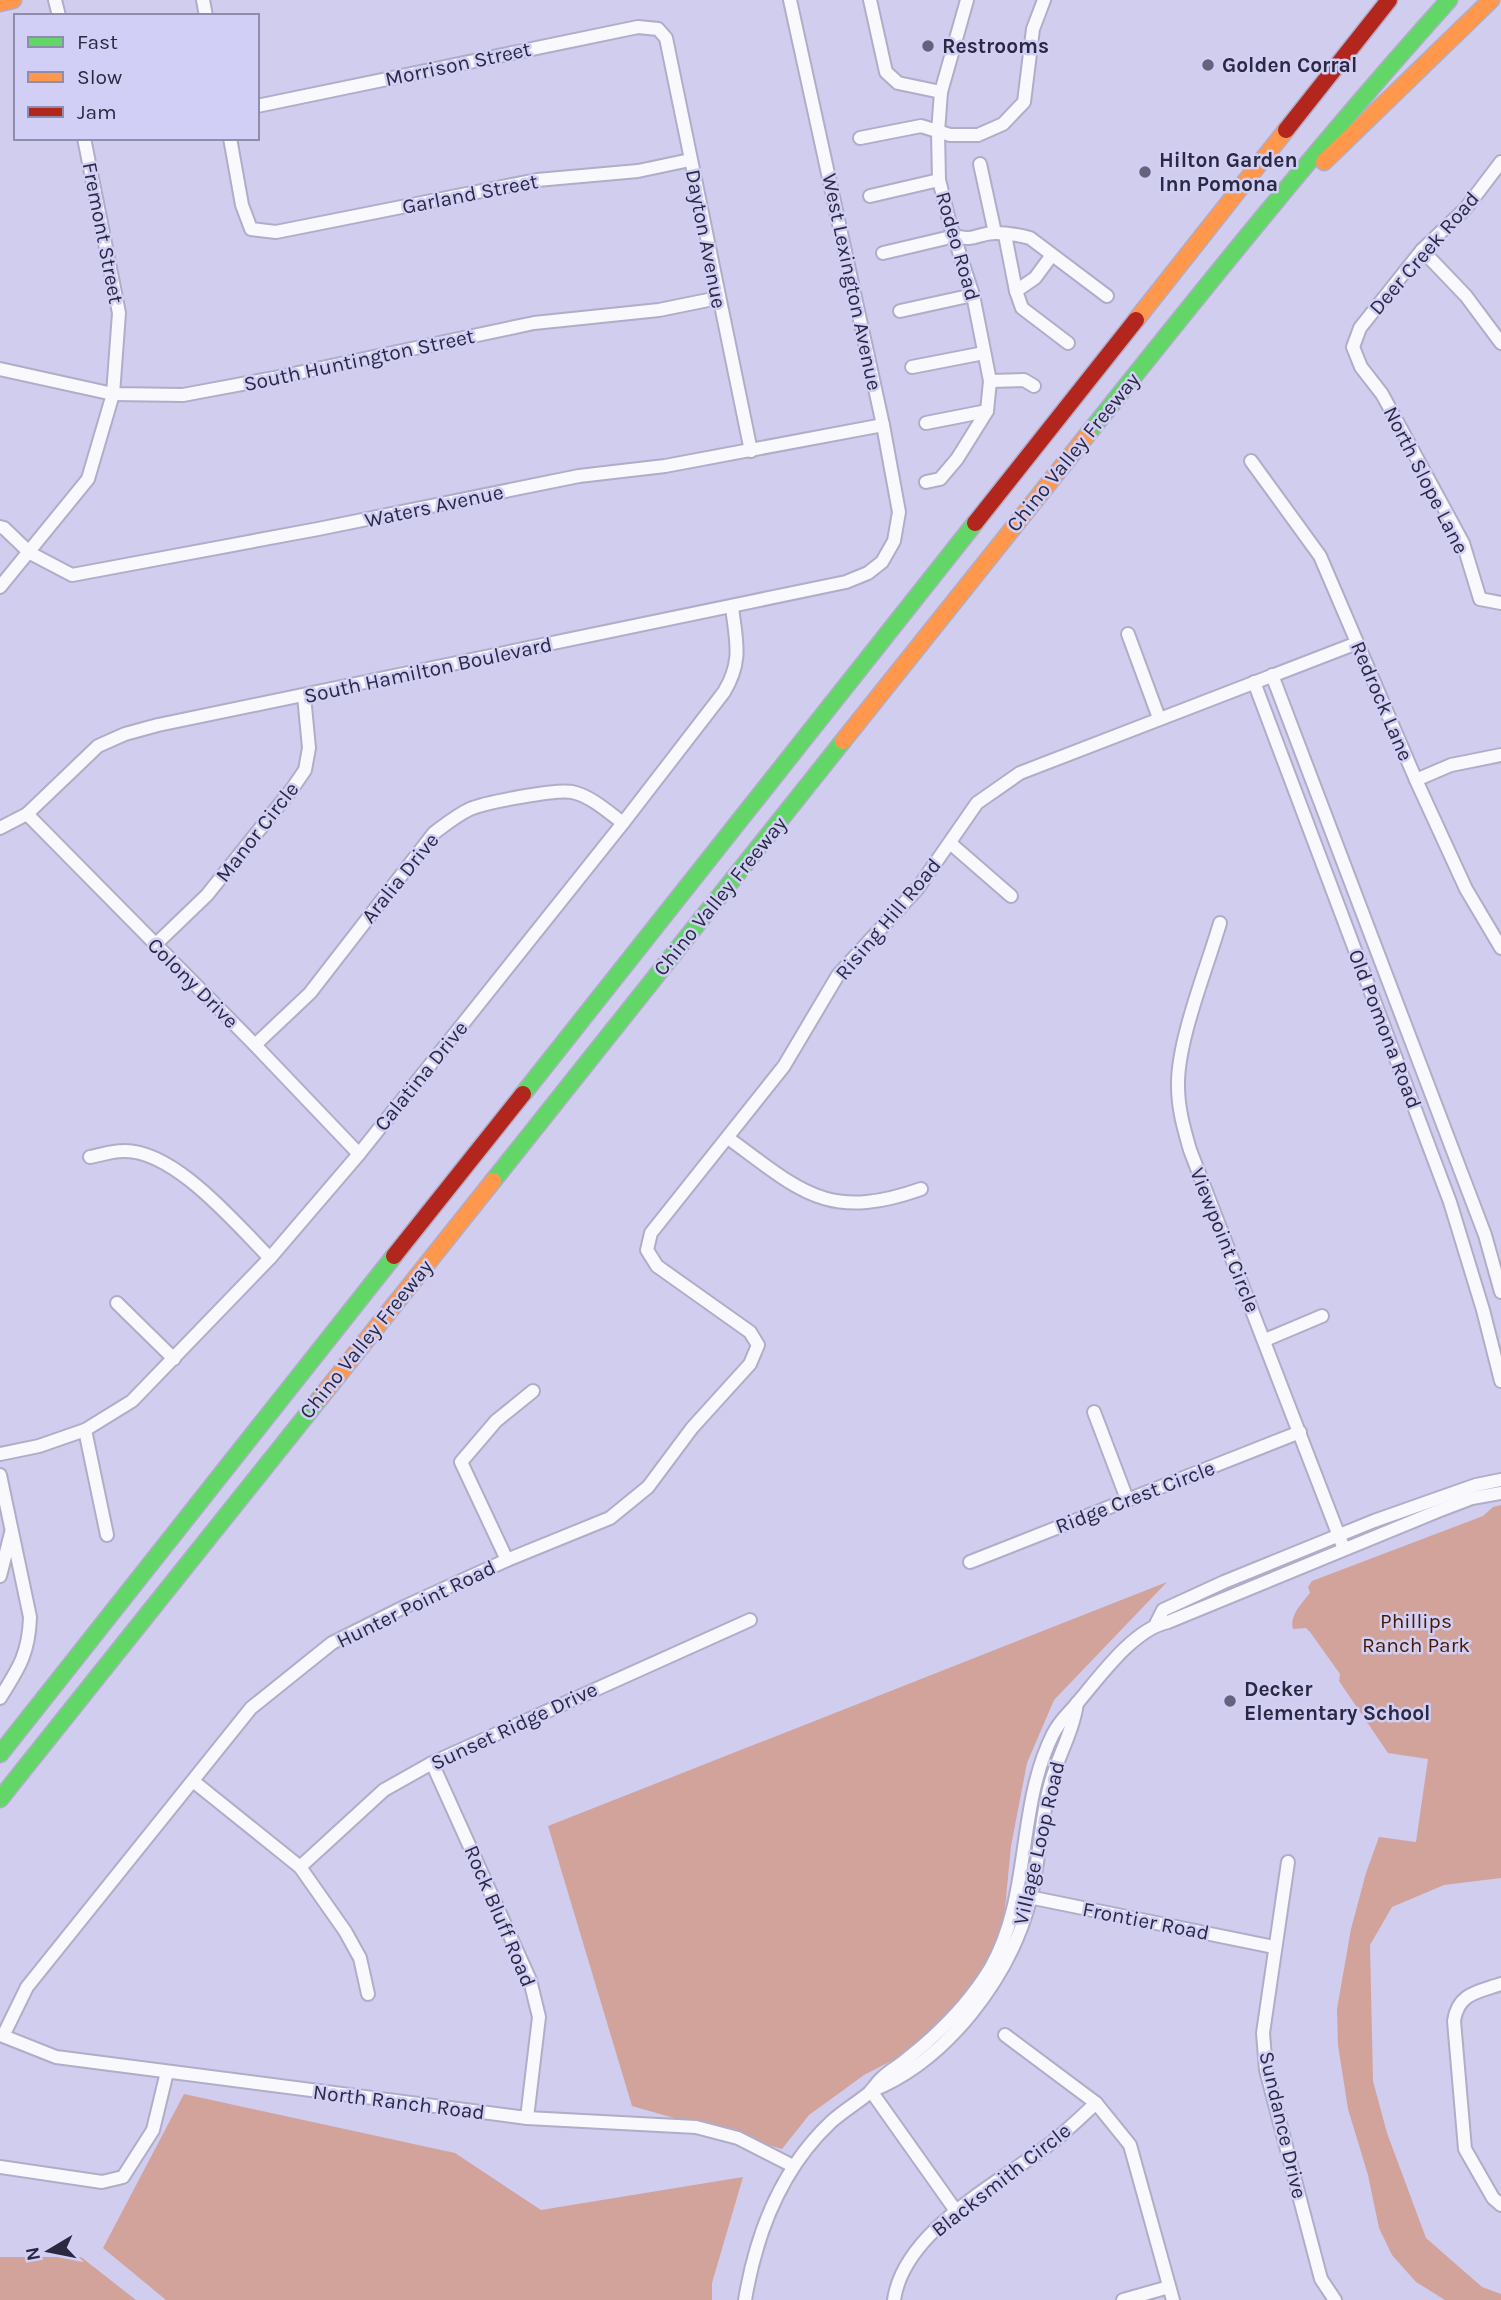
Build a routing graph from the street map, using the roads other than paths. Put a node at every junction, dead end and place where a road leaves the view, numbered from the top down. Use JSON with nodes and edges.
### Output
{"nodes":[{"id":1,"x":13,"y":0,"type":"edge"},
{"id":2,"x":790,"y":0,"type":"edge"},
{"id":3,"x":870,"y":0,"type":"edge"},
{"id":4,"x":967,"y":0,"type":"edge"},
{"id":5,"x":1044,"y":0,"type":"edge"},
{"id":6,"x":1373,"y":0,"type":"edge"},
{"id":7,"x":1389,"y":0,"type":"edge"},
{"id":8,"x":1448,"y":0,"type":"edge"},
{"id":9,"x":1492,"y":0,"type":"edge"},
{"id":10,"x":0,"y":3,"type":"edge"},
{"id":11,"x":658,"y":29,"type":"joint"},
{"id":12,"x":941,"y":92,"type":"junction"},
{"id":13,"x":259,"y":106,"type":"edge"},
{"id":14,"x":938,"y":132,"type":"junction"},
{"id":15,"x":860,"y":138,"type":"dead end"},
{"id":16,"x":84,"y":140,"type":"edge"},
{"id":17,"x":230,"y":140,"type":"edge"},
{"id":18,"x":690,"y":160,"type":"junction"},
{"id":19,"x":1501,"y":162,"type":"edge"},
{"id":20,"x":980,"y":164,"type":"dead end"},
{"id":21,"x":939,"y":180,"type":"junction"},
{"id":22,"x":870,"y":196,"type":"dead end"},
{"id":23,"x":1000,"y":234,"type":"junction"},
{"id":24,"x":955,"y":236,"type":"junction"},
{"id":25,"x":1240,"y":243,"type":"junction"},
{"id":26,"x":1422,"y":250,"type":"junction"},
{"id":27,"x":883,"y":253,"type":"dead end"},
{"id":28,"x":1052,"y":255,"type":"junction"},
{"id":29,"x":1016,"y":292,"type":"junction"},
{"id":30,"x":1158,"y":292,"type":"junction"},
{"id":31,"x":973,"y":295,"type":"junction"},
{"id":32,"x":1107,"y":296,"type":"dead end"},
{"id":33,"x":718,"y":298,"type":"junction"},
{"id":34,"x":900,"y":311,"type":"dead end"},
{"id":35,"x":1068,"y":343,"type":"dead end"},
{"id":36,"x":1501,"y":344,"type":"edge"},
{"id":37,"x":1353,"y":347,"type":"joint"},
{"id":38,"x":984,"y":353,"type":"junction"},
{"id":39,"x":912,"y":367,"type":"dead end"},
{"id":40,"x":0,"y":369,"type":"edge"},
{"id":41,"x":990,"y":381,"type":"junction"},
{"id":42,"x":1034,"y":386,"type":"dead end"},
{"id":43,"x":113,"y":394,"type":"junction"},
{"id":44,"x":987,"y":411,"type":"junction"},
{"id":45,"x":926,"y":423,"type":"dead end"},
{"id":46,"x":883,"y":425,"type":"junction"},
{"id":47,"x":751,"y":451,"type":"junction"},
{"id":48,"x":1251,"y":461,"type":"dead end"},
{"id":49,"x":926,"y":482,"type":"dead end"},
{"id":50,"x":0,"y":527,"type":"edge"},
{"id":51,"x":30,"y":553,"type":"junction"},
{"id":52,"x":882,"y":562,"type":"joint"},
{"id":53,"x":0,"y":587,"type":"edge"},
{"id":54,"x":1501,"y":603,"type":"edge"},
{"id":55,"x":732,"y":607,"type":"junction"},
{"id":56,"x":1128,"y":634,"type":"dead end"},
{"id":57,"x":1357,"y":643,"type":"junction"},
{"id":58,"x":1272,"y":675,"type":"junction"},
{"id":59,"x":1254,"y":682,"type":"junction"},
{"id":60,"x":304,"y":696,"type":"junction"},
{"id":61,"x":1159,"y":718,"type":"junction"},
{"id":62,"x":1501,"y":755,"type":"edge"},
{"id":63,"x":1416,"y":780,"type":"junction"},
{"id":64,"x":27,"y":814,"type":"junction"},
{"id":65,"x":623,"y":823,"type":"junction"},
{"id":66,"x":0,"y":828,"type":"edge"},
{"id":67,"x":950,"y":843,"type":"junction"},
{"id":68,"x":1011,"y":896,"type":"dead end"},
{"id":69,"x":1220,"y":923,"type":"dead end"},
{"id":70,"x":1494,"y":923,"type":"edge"},
{"id":71,"x":155,"y":945,"type":"junction"},
{"id":72,"x":1501,"y":948,"type":"edge"},
{"id":73,"x":255,"y":1045,"type":"junction"},
{"id":74,"x":728,"y":1138,"type":"junction"},
{"id":75,"x":359,"y":1154,"type":"junction"},
{"id":76,"x":90,"y":1157,"type":"dead end"},
{"id":77,"x":921,"y":1189,"type":"dead end"},
{"id":78,"x":270,"y":1258,"type":"junction"},
{"id":79,"x":1501,"y":1292,"type":"edge"},
{"id":80,"x":117,"y":1303,"type":"dead end"},
{"id":81,"x":1322,"y":1316,"type":"dead end"},
{"id":82,"x":1265,"y":1340,"type":"junction"},
{"id":83,"x":758,"y":1345,"type":"joint"},
{"id":84,"x":174,"y":1359,"type":"junction"},
{"id":85,"x":1501,"y":1381,"type":"edge"},
{"id":86,"x":533,"y":1391,"type":"dead end"},
{"id":87,"x":1094,"y":1412,"type":"dead end"},
{"id":88,"x":85,"y":1430,"type":"junction"},
{"id":89,"x":1300,"y":1432,"type":"junction"},
{"id":90,"x":0,"y":1454,"type":"edge"},
{"id":91,"x":0,"y":1475,"type":"edge"},
{"id":92,"x":1501,"y":1480,"type":"edge"},
{"id":93,"x":1501,"y":1493,"type":"edge"},
{"id":94,"x":1127,"y":1499,"type":"junction"},
{"id":95,"x":12,"y":1527,"type":"junction"},
{"id":96,"x":107,"y":1535,"type":"dead end"},
{"id":97,"x":1339,"y":1535,"type":"junction"},
{"id":98,"x":1344,"y":1549,"type":"junction"},
{"id":99,"x":507,"y":1560,"type":"junction"},
{"id":100,"x":970,"y":1562,"type":"dead end"},
{"id":101,"x":0,"y":1576,"type":"edge"},
{"id":102,"x":750,"y":1620,"type":"dead end"},
{"id":103,"x":1156,"y":1624,"type":"junction"},
{"id":104,"x":0,"y":1698,"type":"edge"},
{"id":105,"x":0,"y":1754,"type":"edge"},
{"id":106,"x":432,"y":1763,"type":"junction"},
{"id":107,"x":193,"y":1781,"type":"junction"},
{"id":108,"x":0,"y":1799,"type":"edge"},
{"id":109,"x":1288,"y":1862,"type":"dead end"},
{"id":110,"x":300,"y":1867,"type":"junction"},
{"id":111,"x":1024,"y":1896,"type":"junction"},
{"id":112,"x":1274,"y":1947,"type":"junction"},
{"id":113,"x":1501,"y":1984,"type":"edge"},
{"id":114,"x":368,"y":1994,"type":"dead end"},
{"id":115,"x":1005,"y":2035,"type":"dead end"},
{"id":116,"x":3,"y":2036,"type":"joint"},
{"id":117,"x":167,"y":2072,"type":"junction"},
{"id":118,"x":871,"y":2091,"type":"junction"},
{"id":119,"x":1096,"y":2103,"type":"junction"},
{"id":120,"x":527,"y":2118,"type":"junction"},
{"id":121,"x":0,"y":2166,"type":"edge"},
{"id":122,"x":793,"y":2166,"type":"junction"},
{"id":123,"x":1501,"y":2205,"type":"edge"},
{"id":124,"x":956,"y":2211,"type":"junction"},
{"id":125,"x":1169,"y":2287,"type":"junction"},
{"id":126,"x":745,"y":2300,"type":"edge"},
{"id":127,"x":894,"y":2300,"type":"edge"},
{"id":128,"x":1123,"y":2300,"type":"edge"},
{"id":129,"x":1173,"y":2300,"type":"edge"},
{"id":130,"x":1335,"y":2300,"type":"edge"}],
"edges":[{"from":1,"to":10,"type":"main road"},
{"from":2,"to":46,"type":"street","name":"West Lexington Avenue"},
{"from":3,"to":12,"type":"street"},
{"from":4,"to":12,"type":"street","name":"Rodeo Road"},
{"from":5,"to":14,"type":"street"},
{"from":6,"to":30,"type":"main road"},
{"from":7,"to":30,"type":"main road","name":"Chino Valley Freeway"},
{"from":8,"to":25,"type":"main road","name":"Chino Valley Freeway"},
{"from":9,"to":25,"type":"main road"},
{"from":11,"to":13,"type":"street","name":"Morrison Street"},
{"from":11,"to":18,"type":"street","name":"Dayton Avenue"},
{"from":12,"to":14,"type":"street","name":"Rodeo Road"},
{"from":14,"to":15,"type":"street"},
{"from":14,"to":21,"type":"street","name":"Rodeo Road"},
{"from":16,"to":43,"type":"street","name":"Fremont Street"},
{"from":17,"to":18,"type":"street","name":"Garland Street"},
{"from":18,"to":33,"type":"street","name":"Dayton Avenue"},
{"from":19,"to":26,"type":"street","name":"Deer Creek Road"},
{"from":20,"to":23,"type":"street"},
{"from":21,"to":22,"type":"street"},
{"from":21,"to":24,"type":"street","name":"Rodeo Road"},
{"from":23,"to":24,"type":"street"},
{"from":23,"to":28,"type":"street"},
{"from":23,"to":29,"type":"street"},
{"from":24,"to":27,"type":"street"},
{"from":24,"to":31,"type":"street","name":"Rodeo Road"},
{"from":25,"to":108,"type":"main road","name":"Chino Valley Freeway"},
{"from":26,"to":36,"type":"street"},
{"from":26,"to":37,"type":"street","name":"Deer Creek Road"},
{"from":28,"to":29,"type":"street"},
{"from":28,"to":32,"type":"street"},
{"from":29,"to":35,"type":"street"},
{"from":30,"to":105,"type":"main road","name":"Chino Valley Freeway"},
{"from":31,"to":34,"type":"street"},
{"from":31,"to":38,"type":"street","name":"Rodeo Road"},
{"from":33,"to":43,"type":"street","name":"South Huntington Street"},
{"from":33,"to":47,"type":"street","name":"Dayton Avenue"},
{"from":37,"to":54,"type":"street","name":"North Slope Lane"},
{"from":38,"to":39,"type":"street"},
{"from":38,"to":41,"type":"street","name":"Rodeo Road"},
{"from":40,"to":43,"type":"street","name":"South Huntington Street"},
{"from":41,"to":42,"type":"street"},
{"from":41,"to":44,"type":"street","name":"Rodeo Road"},
{"from":43,"to":51,"type":"street","name":"Fremont Street"},
{"from":44,"to":45,"type":"street"},
{"from":44,"to":49,"type":"street","name":"Rodeo Road"},
{"from":46,"to":47,"type":"street","name":"Waters Avenue"},
{"from":46,"to":52,"type":"street","name":"West Lexington Avenue"},
{"from":47,"to":51,"type":"street","name":"Waters Avenue"},
{"from":48,"to":57,"type":"street","name":"Redrock Lane"},
{"from":50,"to":51,"type":"street","name":"Waters Avenue"},
{"from":51,"to":53,"type":"street","name":"Fremont Street"},
{"from":52,"to":55,"type":"street","name":"South Hamilton Boulevard"},
{"from":55,"to":60,"type":"street","name":"South Hamilton Boulevard"},
{"from":55,"to":65,"type":"street","name":"Calatina Drive"},
{"from":56,"to":61,"type":"street"},
{"from":57,"to":58,"type":"street","name":"Rising Hill Road"},
{"from":57,"to":63,"type":"street","name":"Redrock Lane"},
{"from":58,"to":59,"type":"street","name":"Rising Hill Road"},
{"from":58,"to":79,"type":"street","name":"Old Pomona Road"},
{"from":59,"to":61,"type":"street","name":"Rising Hill Road"},
{"from":59,"to":85,"type":"street","name":"Old Pomona Road"},
{"from":60,"to":64,"type":"street","name":"South Hamilton Boulevard"},
{"from":60,"to":71,"type":"street","name":"Manor Circle"},
{"from":61,"to":67,"type":"street","name":"Rising Hill Road"},
{"from":62,"to":63,"type":"street"},
{"from":63,"to":70,"type":"street","name":"Redrock Lane"},
{"from":64,"to":66,"type":"street","name":"South Hamilton Boulevard"},
{"from":64,"to":71,"type":"street","name":"Colony Drive"},
{"from":65,"to":73,"type":"street","name":"Aralia Drive"},
{"from":65,"to":75,"type":"street","name":"Calatina Drive"},
{"from":67,"to":68,"type":"street"},
{"from":67,"to":74,"type":"street","name":"Rising Hill Road"},
{"from":69,"to":82,"type":"street","name":"Viewpoint Circle"},
{"from":70,"to":72,"type":"street","name":"Redrock Lane"},
{"from":71,"to":73,"type":"street","name":"Colony Drive"},
{"from":73,"to":75,"type":"street","name":"Colony Drive"},
{"from":74,"to":77,"type":"street"},
{"from":74,"to":83,"type":"street","name":"Rising Hill Road"},
{"from":75,"to":78,"type":"street","name":"Calatina Drive"},
{"from":76,"to":78,"type":"street"},
{"from":78,"to":84,"type":"street","name":"Calatina Drive"},
{"from":80,"to":84,"type":"street"},
{"from":81,"to":82,"type":"street"},
{"from":82,"to":89,"type":"street","name":"Viewpoint Circle"},
{"from":83,"to":99,"type":"street","name":"Hunter Point Road"},
{"from":84,"to":88,"type":"street","name":"Calatina Drive"},
{"from":86,"to":99,"type":"street"},
{"from":87,"to":94,"type":"street"},
{"from":88,"to":90,"type":"street","name":"Calatina Drive"},
{"from":88,"to":96,"type":"street"},
{"from":89,"to":94,"type":"street","name":"Ridge Crest Circle"},
{"from":89,"to":97,"type":"street","name":"Viewpoint Circle"},
{"from":91,"to":95,"type":"street"},
{"from":92,"to":97,"type":"street","name":"Village Loop Road"},
{"from":93,"to":98,"type":"street","name":"Village Loop Road"},
{"from":94,"to":100,"type":"street","name":"Ridge Crest Circle"},
{"from":95,"to":101,"type":"street"},
{"from":95,"to":104,"type":"street"},
{"from":97,"to":98,"type":"street","name":"Viewpoint Circle"},
{"from":97,"to":103,"type":"street","name":"Village Loop Road"},
{"from":98,"to":103,"type":"street","name":"Village Loop Road"},
{"from":99,"to":107,"type":"street","name":"Hunter Point Road"},
{"from":102,"to":106,"type":"street","name":"Sunset Ridge Drive"},
{"from":103,"to":111,"type":"street","name":"Village Loop Road"},
{"from":106,"to":110,"type":"street","name":"Sunset Ridge Drive"},
{"from":106,"to":120,"type":"street","name":"Rock Bluff Road"},
{"from":107,"to":110,"type":"street"},
{"from":107,"to":116,"type":"street","name":"Hunter Point Road"},
{"from":109,"to":112,"type":"street","name":"Sundance Drive"},
{"from":110,"to":114,"type":"street"},
{"from":111,"to":112,"type":"street","name":"Frontier Road"},
{"from":111,"to":118,"type":"street","name":"Village Loop Road"},
{"from":112,"to":130,"type":"street","name":"Sundance Drive"},
{"from":113,"to":123,"type":"street"},
{"from":115,"to":119,"type":"street"},
{"from":116,"to":117,"type":"street","name":"North Ranch Road"},
{"from":117,"to":120,"type":"street","name":"North Ranch Road"},
{"from":117,"to":121,"type":"street"},
{"from":118,"to":122,"type":"street","name":"Village Loop Road"},
{"from":118,"to":124,"type":"street"},
{"from":119,"to":124,"type":"street","name":"Blacksmith Circle"},
{"from":119,"to":125,"type":"street"},
{"from":120,"to":122,"type":"street","name":"North Ranch Road"},
{"from":122,"to":126,"type":"street","name":"Village Loop Road"},
{"from":124,"to":127,"type":"street","name":"Blacksmith Circle"},
{"from":125,"to":128,"type":"street"},
{"from":125,"to":129,"type":"street"}]}
